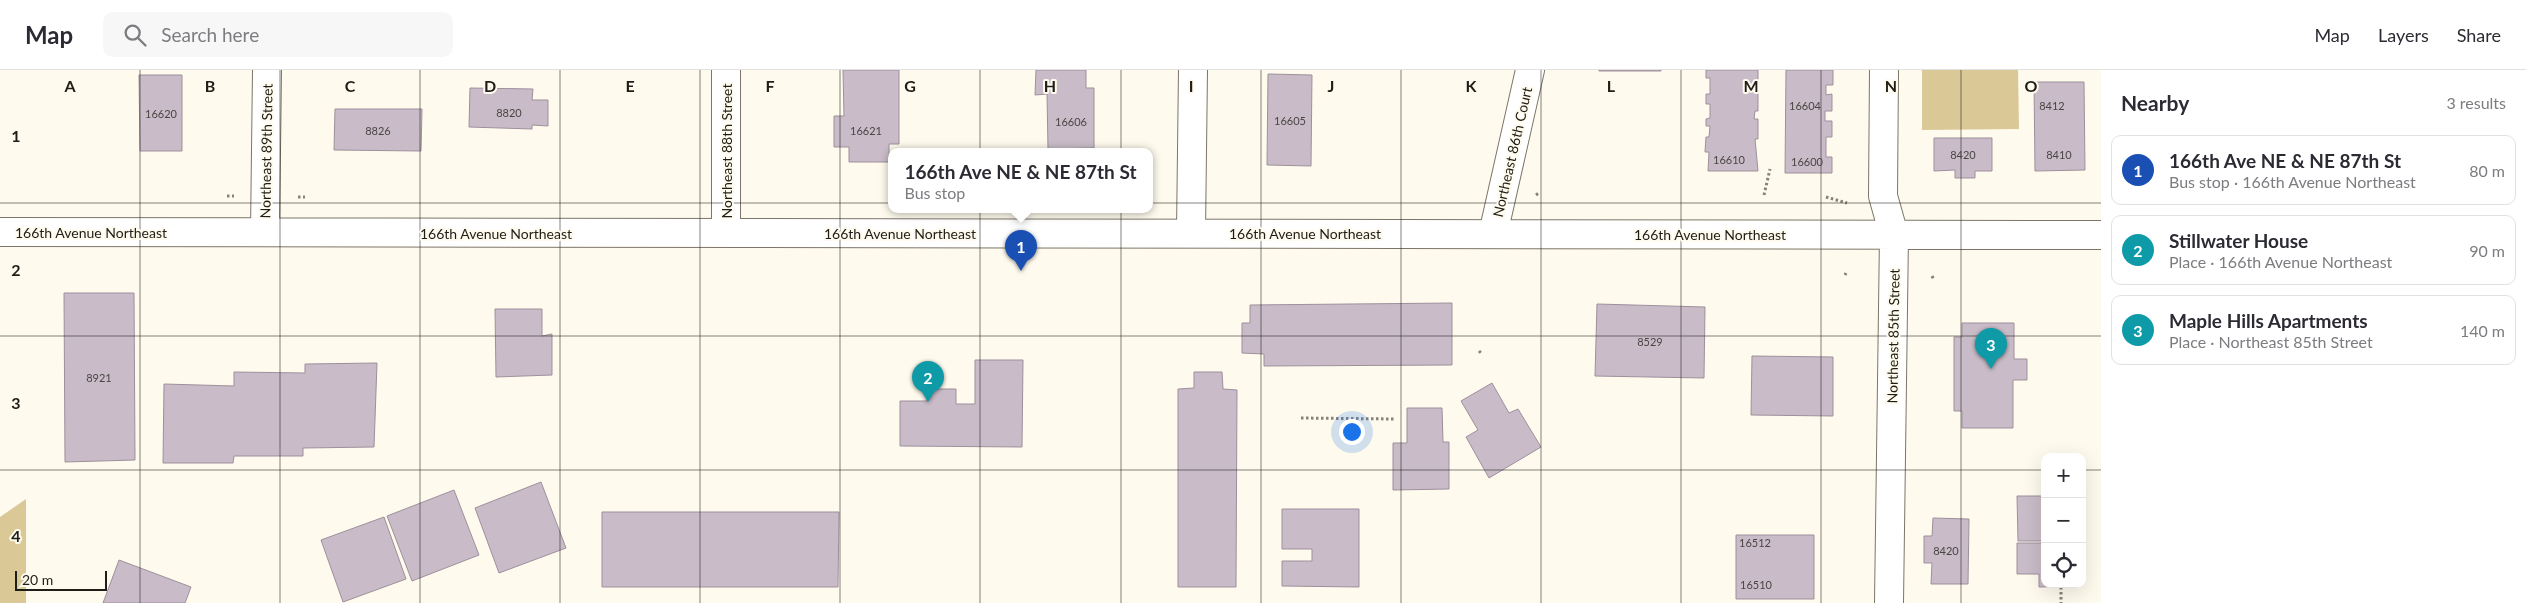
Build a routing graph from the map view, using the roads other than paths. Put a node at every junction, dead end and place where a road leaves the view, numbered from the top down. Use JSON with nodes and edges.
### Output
{"nodes":[{"id":1,"x":267,"y":70,"type":"edge"},
{"id":2,"x":726,"y":70,"type":"edge"},
{"id":3,"x":1193,"y":70,"type":"edge"},
{"id":4,"x":1530,"y":70,"type":"edge"},
{"id":5,"x":1884,"y":70,"type":"edge"},
{"id":6,"x":0,"y":232,"type":"edge"},
{"id":7,"x":265,"y":232,"type":"junction"},
{"id":8,"x":726,"y":232,"type":"junction"},
{"id":9,"x":1191,"y":232,"type":"junction"},
{"id":10,"x":1493,"y":234,"type":"junction"},
{"id":11,"x":2101,"y":234,"type":"edge"},
{"id":12,"x":1894,"y":235,"type":"junction"},
{"id":13,"x":1889,"y":603,"type":"edge"}],
"edges":[{"from":1,"to":7,"type":"street","name":"Northeast 89th Street"},
{"from":2,"to":8,"type":"street","name":"Northeast 88th Street"},
{"from":3,"to":9,"type":"street"},
{"from":4,"to":10,"type":"street","name":"Northeast 86th Court"},
{"from":5,"to":12,"type":"street","name":"Northeast 85th Street"},
{"from":6,"to":7,"type":"street","name":"166th Avenue Northeast"},
{"from":7,"to":8,"type":"street","name":"166th Avenue Northeast"},
{"from":8,"to":9,"type":"street","name":"166th Avenue Northeast"},
{"from":9,"to":10,"type":"street","name":"166th Avenue Northeast"},
{"from":10,"to":12,"type":"street","name":"166th Avenue Northeast"},
{"from":11,"to":12,"type":"street","name":"166th Avenue Northeast"},
{"from":12,"to":13,"type":"street","name":"Northeast 85th Street"}]}
